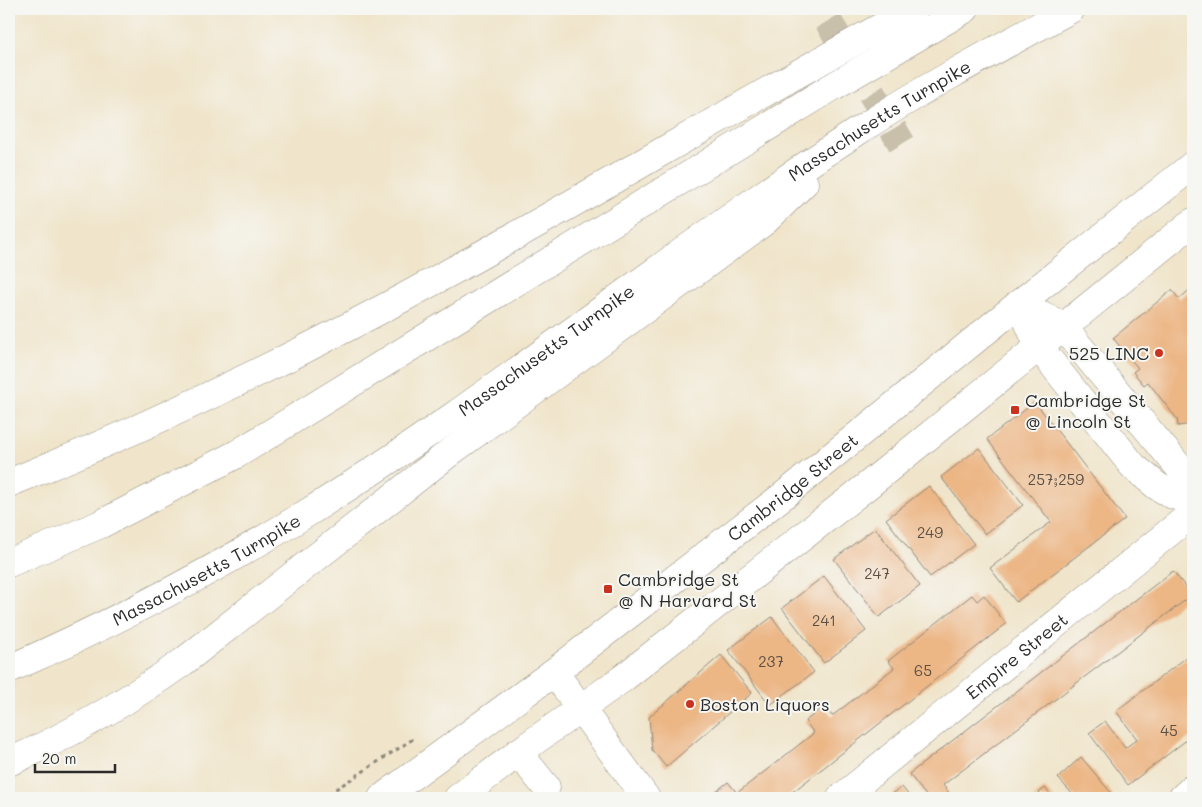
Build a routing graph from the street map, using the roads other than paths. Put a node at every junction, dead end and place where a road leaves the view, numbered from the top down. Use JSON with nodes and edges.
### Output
{"nodes":[{"id":1,"x":914,"y":9,"type":"edge"},
{"id":2,"x":965,"y":9,"type":"edge"},
{"id":3,"x":1071,"y":9,"type":"edge"},
{"id":4,"x":857,"y":132,"type":"junction"},
{"id":5,"x":1193,"y":165,"type":"edge"},
{"id":6,"x":1193,"y":222,"type":"edge"},
{"id":7,"x":1020,"y":303,"type":"junction"},
{"id":8,"x":1064,"y":327,"type":"junction"},
{"id":9,"x":1039,"y":347,"type":"junction"},
{"id":10,"x":9,"y":483,"type":"edge"},
{"id":11,"x":1193,"y":484,"type":"edge"},
{"id":12,"x":1193,"y":501,"type":"edge"},
{"id":13,"x":1193,"y":514,"type":"edge"},
{"id":14,"x":9,"y":564,"type":"edge"},
{"id":15,"x":9,"y":669,"type":"edge"},
{"id":16,"x":554,"y":672,"type":"junction"},
{"id":17,"x":581,"y":708,"type":"junction"},
{"id":18,"x":518,"y":752,"type":"junction"},
{"id":19,"x":9,"y":762,"type":"edge"},
{"id":20,"x":546,"y":787,"type":"dead end"},
{"id":21,"x":1193,"y":788,"type":"edge"},
{"id":22,"x":382,"y":798,"type":"edge"},
{"id":23,"x":458,"y":798,"type":"edge"},
{"id":24,"x":646,"y":798,"type":"edge"},
{"id":25,"x":841,"y":798,"type":"edge"},
{"id":26,"x":1182,"y":798,"type":"edge"}],
"edges":[{"from":1,"to":10,"type":"main road"},
{"from":2,"to":14,"type":"main road"},
{"from":3,"to":4,"type":"main road","name":"Massachusetts Turnpike"},
{"from":4,"to":15,"type":"main road","name":"Massachusetts Turnpike"},
{"from":4,"to":19,"type":"main road"},
{"from":5,"to":7,"type":"main road","name":"Cambridge Street"},
{"from":6,"to":8,"type":"main road"},
{"from":7,"to":8,"type":"main road"},
{"from":7,"to":9,"type":"main road"},
{"from":7,"to":16,"type":"main road","name":"Cambridge Street"},
{"from":8,"to":9,"type":"main road"},
{"from":8,"to":11,"type":"main road"},
{"from":9,"to":12,"type":"main road"},
{"from":9,"to":17,"type":"main road"},
{"from":13,"to":25,"type":"main road","name":"Empire Street"},
{"from":16,"to":17,"type":"main road"},
{"from":16,"to":22,"type":"main road","name":"Cambridge Street"},
{"from":17,"to":18,"type":"main road"},
{"from":17,"to":24,"type":"main road"},
{"from":18,"to":20,"type":"main road"},
{"from":18,"to":23,"type":"main road"},
{"from":21,"to":26,"type":"main road"}]}
